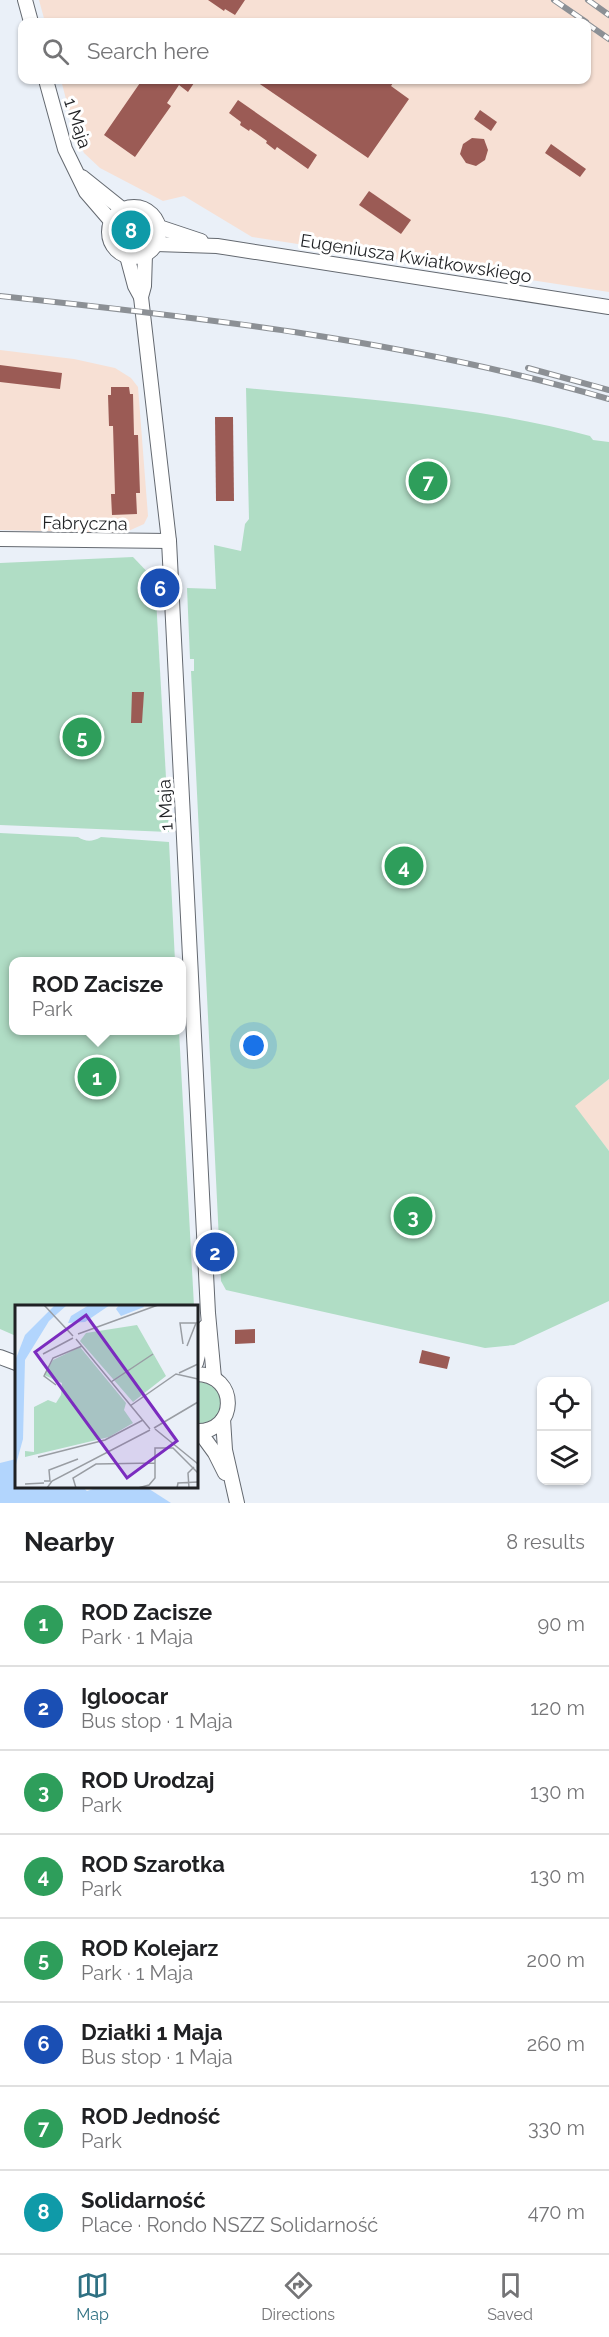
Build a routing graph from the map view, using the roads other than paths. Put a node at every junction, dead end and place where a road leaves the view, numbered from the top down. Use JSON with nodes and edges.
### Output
{"nodes":[{"id":1,"x":25,"y":0,"type":"edge"},
{"id":2,"x":30,"y":18,"type":"edge"},
{"id":3,"x":47,"y":84,"type":"edge"},
{"id":4,"x":80,"y":176,"type":"junction"},
{"id":5,"x":122,"y":209,"type":"junction"},
{"id":6,"x":111,"y":221,"type":"junction"},
{"id":7,"x":159,"y":227,"type":"junction"},
{"id":8,"x":156,"y":244,"type":"junction"},
{"id":9,"x":217,"y":246,"type":"junction"},
{"id":10,"x":145,"y":254,"type":"junction"},
{"id":11,"x":127,"y":256,"type":"junction"},
{"id":12,"x":141,"y":297,"type":"junction"},
{"id":13,"x":609,"y":307,"type":"edge"},
{"id":14,"x":0,"y":539,"type":"edge"},
{"id":15,"x":169,"y":541,"type":"junction"},
{"id":16,"x":208,"y":1313,"type":"junction"},
{"id":17,"x":198,"y":1355,"type":"edge"},
{"id":18,"x":0,"y":1357,"type":"edge"},
{"id":19,"x":15,"y":1362,"type":"edge"},
{"id":20,"x":198,"y":1374,"type":"edge"},
{"id":21,"x":214,"y":1378,"type":"junction"},
{"id":22,"x":223,"y":1419,"type":"junction"},
{"id":23,"x":198,"y":1431,"type":"edge"},
{"id":24,"x":236,"y":1499,"type":"edge"}],
"edges":[{"from":1,"to":2,"type":"street"},
{"from":3,"to":4,"type":"street","name":"1 Maja"},
{"from":4,"to":5,"type":"street","name":"1 Maja"},
{"from":4,"to":6,"type":"street","name":"1 Maja"},
{"from":5,"to":6,"type":"street"},
{"from":5,"to":7,"type":"street"},
{"from":6,"to":11,"type":"street"},
{"from":7,"to":8,"type":"street"},
{"from":7,"to":9,"type":"street","name":"Eugeniusza Kwiatkowskiego"},
{"from":8,"to":9,"type":"street","name":"Eugeniusza Kwiatkowskiego"},
{"from":8,"to":10,"type":"street"},
{"from":9,"to":13,"type":"street","name":"Eugeniusza Kwiatkowskiego"},
{"from":10,"to":11,"type":"street"},
{"from":10,"to":12,"type":"street","name":"1 Maja"},
{"from":11,"to":12,"type":"street","name":"1 Maja"},
{"from":12,"to":15,"type":"street","name":"1 Maja"},
{"from":14,"to":15,"type":"street","name":"Fabryczna"},
{"from":15,"to":16,"type":"street","name":"1 Maja"},
{"from":16,"to":17,"type":"street","name":"1 Maja"},
{"from":16,"to":21,"type":"street","name":"1 Maja"},
{"from":18,"to":19,"type":"street"},
{"from":20,"to":21,"type":"street"},
{"from":21,"to":22,"type":"street"},
{"from":22,"to":23,"type":"street"},
{"from":22,"to":24,"type":"street"},
{"from":23,"to":24,"type":"street"}]}
